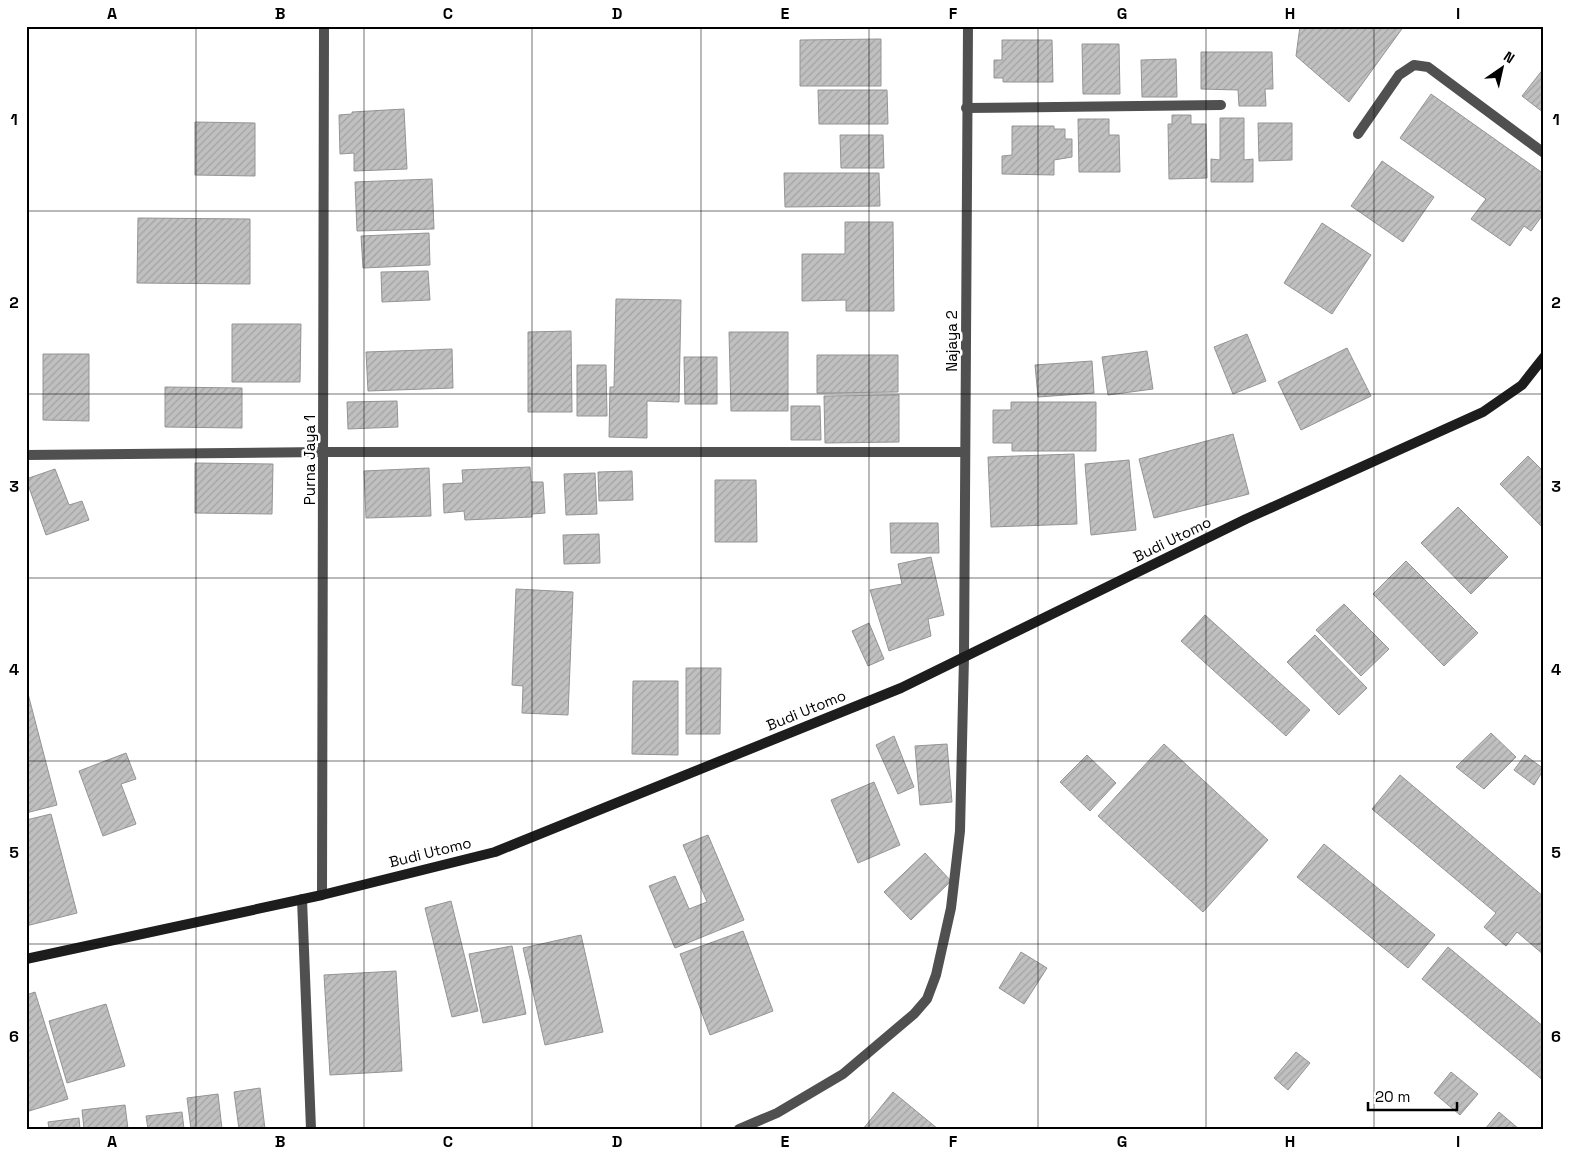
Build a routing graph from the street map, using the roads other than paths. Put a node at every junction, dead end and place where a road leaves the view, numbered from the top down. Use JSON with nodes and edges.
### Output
{"nodes":[{"id":1,"x":324,"y":26,"type":"edge"},
{"id":2,"x":968,"y":26,"type":"edge"},
{"id":3,"x":1221,"y":105,"type":"dead end"},
{"id":4,"x":966,"y":108,"type":"junction"},
{"id":5,"x":1358,"y":134,"type":"dead end"},
{"id":6,"x":1544,"y":153,"type":"edge"},
{"id":7,"x":1544,"y":358,"type":"edge"},
{"id":8,"x":324,"y":452,"type":"junction"},
{"id":9,"x":965,"y":452,"type":"junction"},
{"id":10,"x":26,"y":455,"type":"edge"},
{"id":11,"x":964,"y":657,"type":"junction"},
{"id":12,"x":322,"y":894,"type":"junction"},
{"id":13,"x":302,"y":899,"type":"junction"},
{"id":14,"x":26,"y":959,"type":"edge"},
{"id":15,"x":311,"y":1129,"type":"edge"},
{"id":16,"x":738,"y":1129,"type":"edge"}],
"edges":[{"from":1,"to":8,"type":"street","name":"Purna Jaya 1"},
{"from":2,"to":4,"type":"street","name":"Najaya 2"},
{"from":3,"to":4,"type":"street"},
{"from":4,"to":9,"type":"street","name":"Najaya 2"},
{"from":5,"to":6,"type":"street"},
{"from":7,"to":11,"type":"street","name":"Budi Utomo"},
{"from":8,"to":9,"type":"street"},
{"from":8,"to":10,"type":"street"},
{"from":8,"to":12,"type":"street","name":"Purna Jaya 1"},
{"from":9,"to":11,"type":"street","name":"Najaya 2"},
{"from":11,"to":12,"type":"street","name":"Budi Utomo"},
{"from":11,"to":16,"type":"street","name":"Najaya 2"},
{"from":12,"to":13,"type":"street","name":"Budi Utomo"},
{"from":13,"to":14,"type":"street","name":"Budi Utomo"},
{"from":13,"to":15,"type":"street"}]}
